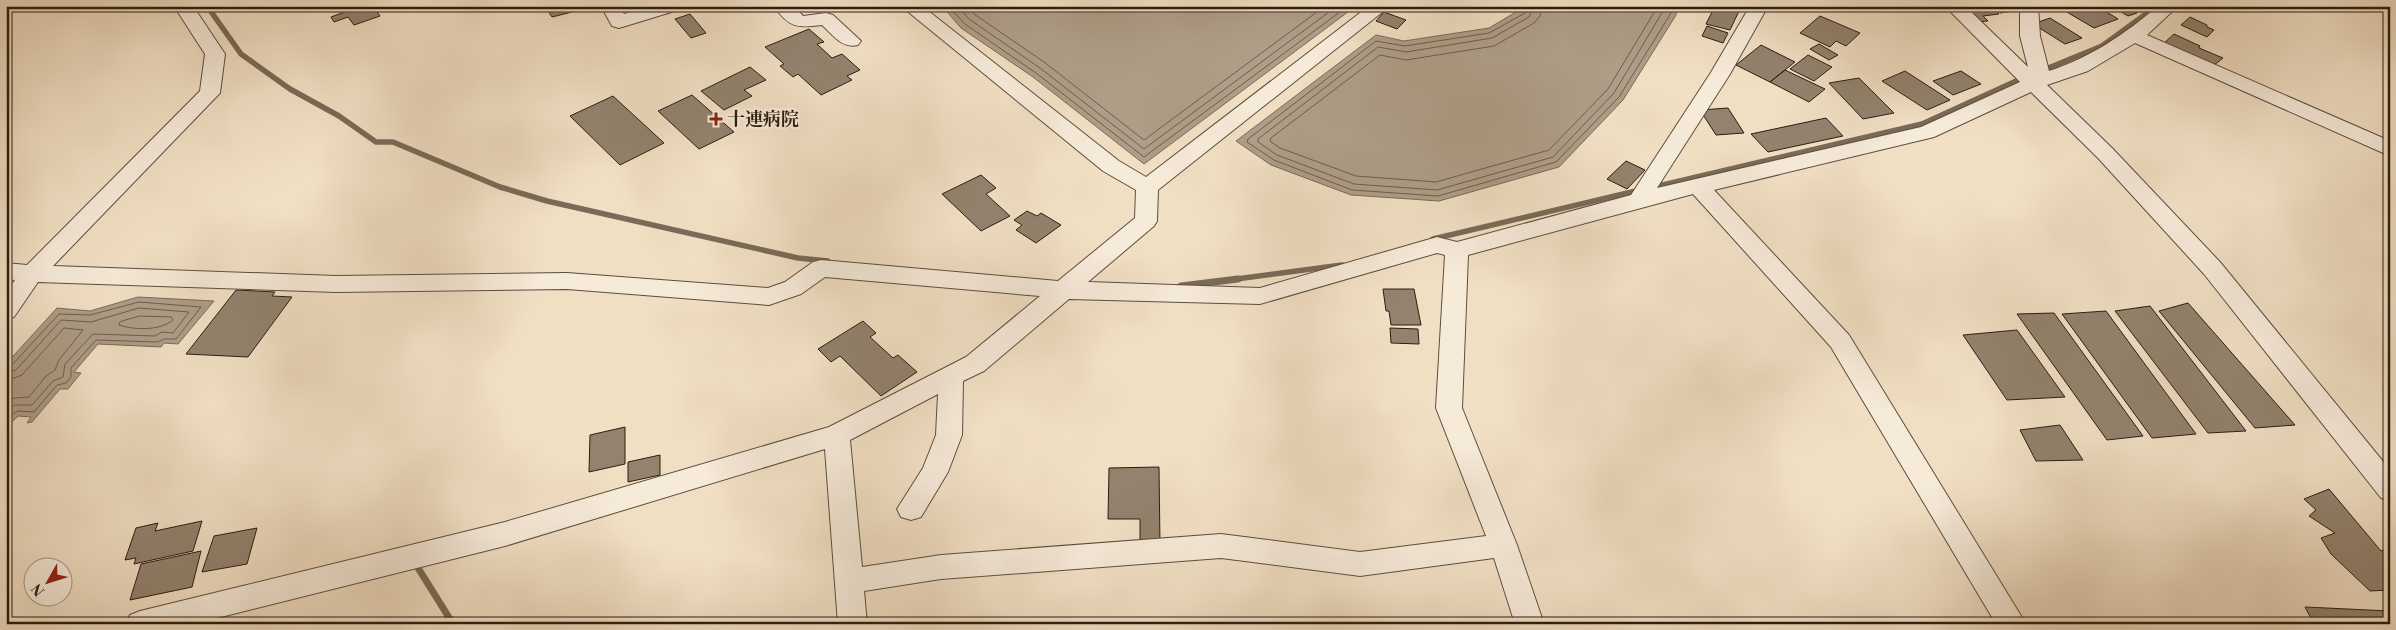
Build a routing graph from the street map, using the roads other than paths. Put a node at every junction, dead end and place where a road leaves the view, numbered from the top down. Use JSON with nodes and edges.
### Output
{"nodes":[{"id":1,"x":183,"y":6,"type":"edge"},
{"id":2,"x":610,"y":6,"type":"edge"},
{"id":3,"x":671,"y":6,"type":"edge"},
{"id":4,"x":783,"y":6,"type":"edge"},
{"id":5,"x":910,"y":6,"type":"edge"},
{"id":6,"x":1381,"y":6,"type":"edge"},
{"id":7,"x":1759,"y":6,"type":"edge"},
{"id":8,"x":1954,"y":6,"type":"edge"},
{"id":9,"x":2029,"y":6,"type":"edge"},
{"id":10,"x":2169,"y":6,"type":"edge"},
{"id":11,"x":2134,"y":36,"type":"junction"},
{"id":12,"x":851,"y":41,"type":"dead end"},
{"id":13,"x":2038,"y":82,"type":"junction"},
{"id":14,"x":2390,"y":149,"type":"edge"},
{"id":15,"x":1698,"y":186,"type":"junction"},
{"id":16,"x":1146,"y":187,"type":"junction"},
{"id":17,"x":1639,"y":200,"type":"junction"},
{"id":18,"x":1457,"y":250,"type":"junction"},
{"id":19,"x":6,"y":271,"type":"edge"},
{"id":20,"x":32,"y":274,"type":"junction"},
{"id":21,"x":1061,"y":290,"type":"junction"},
{"id":22,"x":6,"y":311,"type":"edge"},
{"id":23,"x":951,"y":376,"type":"junction"},
{"id":24,"x":837,"y":435,"type":"junction"},
{"id":25,"x":2390,"y":490,"type":"edge"},
{"id":26,"x":911,"y":509,"type":"dead end"},
{"id":27,"x":1503,"y":546,"type":"junction"},
{"id":28,"x":849,"y":581,"type":"junction"},
{"id":29,"x":140,"y":624,"type":"edge"},
{"id":30,"x":853,"y":624,"type":"edge"},
{"id":31,"x":1530,"y":624,"type":"edge"},
{"id":32,"x":2012,"y":624,"type":"edge"}],
"edges":[{"from":1,"to":20,"type":"street"},
{"from":2,"to":3,"type":"street"},
{"from":4,"to":12,"type":"street"},
{"from":5,"to":16,"type":"street"},
{"from":6,"to":16,"type":"street"},
{"from":7,"to":17,"type":"street"},
{"from":8,"to":13,"type":"street"},
{"from":9,"to":13,"type":"street"},
{"from":10,"to":11,"type":"street"},
{"from":11,"to":13,"type":"street"},
{"from":11,"to":14,"type":"street"},
{"from":13,"to":15,"type":"street"},
{"from":13,"to":25,"type":"street"},
{"from":15,"to":17,"type":"street"},
{"from":15,"to":32,"type":"street"},
{"from":16,"to":21,"type":"street"},
{"from":17,"to":18,"type":"street"},
{"from":18,"to":21,"type":"street"},
{"from":18,"to":27,"type":"street"},
{"from":19,"to":20,"type":"street"},
{"from":20,"to":21,"type":"street"},
{"from":20,"to":22,"type":"street"},
{"from":21,"to":23,"type":"street"},
{"from":23,"to":24,"type":"street"},
{"from":23,"to":26,"type":"street"},
{"from":24,"to":28,"type":"street"},
{"from":24,"to":29,"type":"street"},
{"from":27,"to":28,"type":"street"},
{"from":27,"to":31,"type":"street"},
{"from":28,"to":30,"type":"street"}]}
